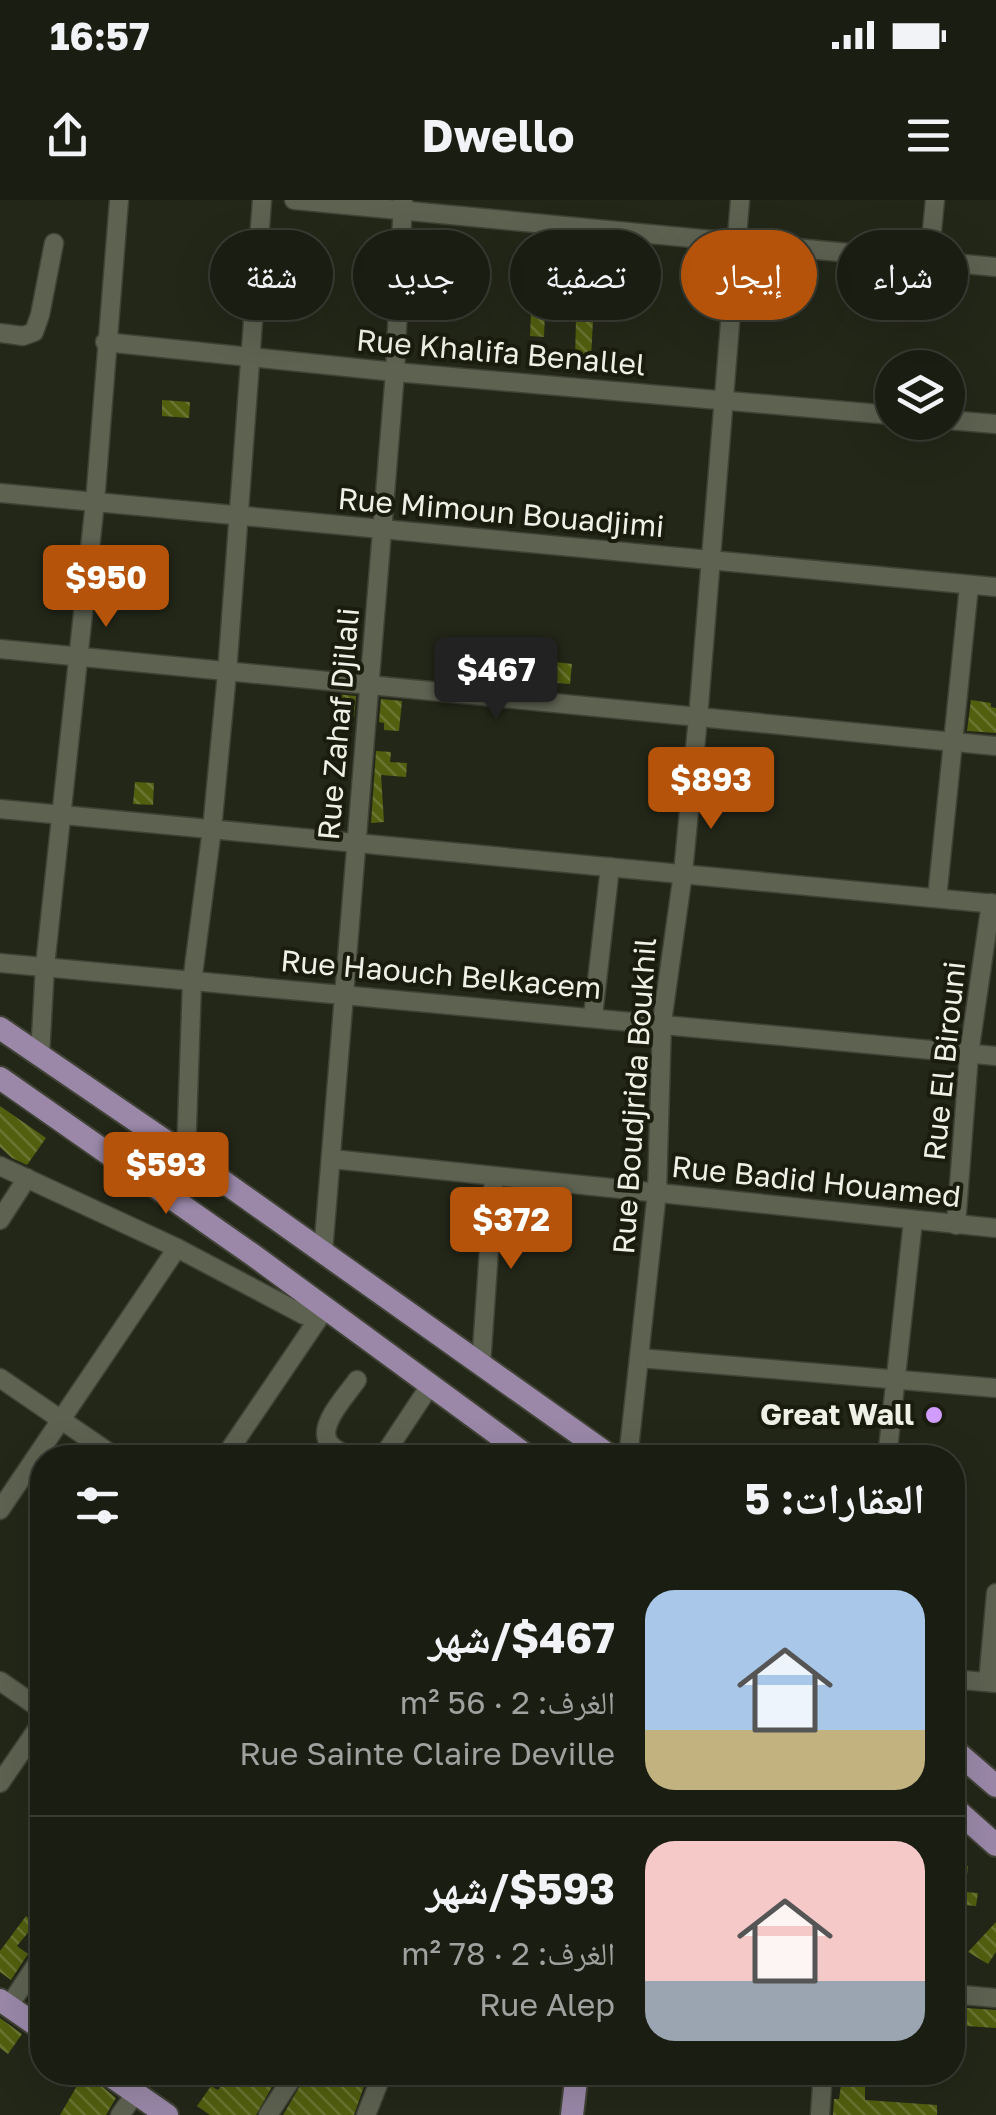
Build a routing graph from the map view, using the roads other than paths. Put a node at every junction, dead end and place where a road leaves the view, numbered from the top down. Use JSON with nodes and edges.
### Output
{"nodes":[{"id":1,"x":118,"y":200,"type":"edge"},
{"id":2,"x":262,"y":200,"type":"edge"},
{"id":3,"x":294,"y":200,"type":"edge"},
{"id":4,"x":740,"y":200,"type":"edge"},
{"id":5,"x":935,"y":200,"type":"edge"},
{"id":6,"x":402,"y":205,"type":"edge"},
{"id":7,"x":738,"y":230,"type":"edge"},
{"id":8,"x":932,"y":230,"type":"edge"},
{"id":9,"x":681,"y":236,"type":"edge"},
{"id":10,"x":54,"y":243,"type":"dead end"},
{"id":11,"x":968,"y":264,"type":"edge"},
{"id":12,"x":996,"y":267,"type":"edge"},
{"id":13,"x":730,"y":320,"type":"edge"},
{"id":14,"x":0,"y":333,"type":"edge"},
{"id":15,"x":105,"y":342,"type":"junction"},
{"id":16,"x":250,"y":358,"type":"junction"},
{"id":17,"x":395,"y":372,"type":"junction"},
{"id":18,"x":722,"y":400,"type":"junction"},
{"id":19,"x":875,"y":414,"type":"edge"},
{"id":20,"x":965,"y":421,"type":"edge"},
{"id":21,"x":996,"y":424,"type":"edge"},
{"id":22,"x":0,"y":493,"type":"edge"},
{"id":23,"x":96,"y":502,"type":"junction"},
{"id":24,"x":238,"y":516,"type":"junction"},
{"id":25,"x":383,"y":530,"type":"junction"},
{"id":26,"x":713,"y":561,"type":"junction"},
{"id":27,"x":968,"y":586,"type":"junction"},
{"id":28,"x":996,"y":588,"type":"edge"},
{"id":29,"x":0,"y":649,"type":"edge"},
{"id":30,"x":80,"y":657,"type":"junction"},
{"id":31,"x":226,"y":673,"type":"junction"},
{"id":32,"x":370,"y":686,"type":"junction"},
{"id":33,"x":698,"y":718,"type":"junction"},
{"id":34,"x":951,"y":742,"type":"junction"},
{"id":35,"x":996,"y":746,"type":"edge"},
{"id":36,"x":0,"y":809,"type":"edge"},
{"id":37,"x":63,"y":815,"type":"junction"},
{"id":38,"x":212,"y":829,"type":"junction"},
{"id":39,"x":357,"y":843,"type":"junction"},
{"id":40,"x":610,"y":867,"type":"junction"},
{"id":41,"x":683,"y":873,"type":"junction"},
{"id":42,"x":937,"y":898,"type":"junction"},
{"id":43,"x":994,"y":903,"type":"edge"},
{"id":44,"x":0,"y":963,"type":"edge"},
{"id":45,"x":45,"y":966,"type":"junction"},
{"id":46,"x":192,"y":982,"type":"junction"},
{"id":47,"x":342,"y":994,"type":"junction"},
{"id":48,"x":592,"y":1016,"type":"junction"},
{"id":49,"x":662,"y":1022,"type":"junction"},
{"id":50,"x":0,"y":1028,"type":"edge"},
{"id":51,"x":969,"y":1054,"type":"junction"},
{"id":52,"x":40,"y":1055,"type":"junction"},
{"id":53,"x":996,"y":1056,"type":"edge"},
{"id":54,"x":0,"y":1078,"type":"edge"},
{"id":55,"x":186,"y":1155,"type":"junction"},
{"id":56,"x":332,"y":1160,"type":"junction"},
{"id":57,"x":0,"y":1166,"type":"edge"},
{"id":58,"x":494,"y":1177,"type":"junction"},
{"id":59,"x":27,"y":1178,"type":"junction"},
{"id":60,"x":657,"y":1192,"type":"junction"},
{"id":61,"x":0,"y":1220,"type":"edge"},
{"id":62,"x":912,"y":1222,"type":"junction"},
{"id":63,"x":956,"y":1225,"type":"junction"},
{"id":64,"x":996,"y":1228,"type":"edge"},
{"id":65,"x":178,"y":1248,"type":"junction"},
{"id":66,"x":323,"y":1252,"type":"junction"},
{"id":67,"x":325,"y":1309,"type":"junction"},
{"id":68,"x":639,"y":1358,"type":"junction"},
{"id":69,"x":481,"y":1365,"type":"junction"},
{"id":70,"x":0,"y":1378,"type":"edge"},
{"id":71,"x":356,"y":1380,"type":"dead end"},
{"id":72,"x":894,"y":1380,"type":"junction"},
{"id":73,"x":432,"y":1384,"type":"junction"},
{"id":74,"x":996,"y":1388,"type":"edge"},
{"id":75,"x":62,"y":1420,"type":"junction"},
{"id":76,"x":45,"y":1445,"type":"edge"},
{"id":77,"x":99,"y":1445,"type":"edge"},
{"id":78,"x":233,"y":1445,"type":"edge"},
{"id":79,"x":330,"y":1445,"type":"edge"},
{"id":80,"x":391,"y":1445,"type":"edge"},
{"id":81,"x":513,"y":1445,"type":"edge"},
{"id":82,"x":594,"y":1445,"type":"edge"},
{"id":83,"x":629,"y":1445,"type":"edge"},
{"id":84,"x":888,"y":1445,"type":"edge"},
{"id":85,"x":30,"y":1466,"type":"edge"},
{"id":86,"x":0,"y":1510,"type":"edge"},
{"id":87,"x":996,"y":1593,"type":"edge"},
{"id":88,"x":965,"y":1680,"type":"edge"},
{"id":89,"x":0,"y":1681,"type":"edge"},
{"id":90,"x":992,"y":1682,"type":"edge"},
{"id":91,"x":30,"y":1702,"type":"edge"},
{"id":92,"x":30,"y":1739,"type":"edge"},
{"id":93,"x":965,"y":1759,"type":"edge"},
{"id":94,"x":0,"y":1783,"type":"edge"},
{"id":95,"x":996,"y":1786,"type":"edge"},
{"id":96,"x":965,"y":1818,"type":"edge"},
{"id":97,"x":996,"y":1845,"type":"edge"},
{"id":98,"x":30,"y":1971,"type":"edge"},
{"id":99,"x":965,"y":1995,"type":"edge"},
{"id":100,"x":996,"y":1998,"type":"edge"},
{"id":101,"x":4,"y":2003,"type":"edge"},
{"id":102,"x":30,"y":2021,"type":"edge"},
{"id":103,"x":124,"y":2085,"type":"edge"},
{"id":104,"x":129,"y":2085,"type":"edge"},
{"id":105,"x":288,"y":2085,"type":"edge"},
{"id":106,"x":379,"y":2085,"type":"edge"},
{"id":107,"x":575,"y":2085,"type":"edge"},
{"id":108,"x":822,"y":2085,"type":"edge"},
{"id":109,"x":120,"y":2115,"type":"edge"},
{"id":110,"x":167,"y":2115,"type":"edge"},
{"id":111,"x":268,"y":2115,"type":"edge"},
{"id":112,"x":366,"y":2115,"type":"edge"},
{"id":113,"x":572,"y":2115,"type":"edge"},
{"id":114,"x":820,"y":2115,"type":"edge"}],
"edges":[{"from":1,"to":15,"type":"street"},
{"from":2,"to":16,"type":"street"},
{"from":3,"to":6,"type":"street"},
{"from":4,"to":7,"type":"street","name":"Rue Boudjrida Boukhil"},
{"from":5,"to":8,"type":"street"},
{"from":6,"to":9,"type":"street"},
{"from":6,"to":17,"type":"street","name":"Rue Zahaf Djilali"},
{"from":10,"to":14,"type":"street"},
{"from":11,"to":12,"type":"street"},
{"from":13,"to":18,"type":"street","name":"Rue Boudjrida Boukhil"},
{"from":15,"to":16,"type":"street","name":"Rue Khalifa Benallel"},
{"from":15,"to":23,"type":"street"},
{"from":16,"to":17,"type":"street","name":"Rue Khalifa Benallel"},
{"from":16,"to":24,"type":"street"},
{"from":17,"to":18,"type":"street","name":"Rue Khalifa Benallel"},
{"from":17,"to":25,"type":"street","name":"Rue Zahaf Djilali"},
{"from":18,"to":19,"type":"street","name":"Rue Khalifa Benallel"},
{"from":18,"to":26,"type":"street","name":"Rue Boudjrida Boukhil"},
{"from":20,"to":21,"type":"street"},
{"from":22,"to":23,"type":"street","name":"Rue Mimoun Bouadjimi"},
{"from":23,"to":24,"type":"street","name":"Rue Mimoun Bouadjimi"},
{"from":23,"to":30,"type":"street"},
{"from":24,"to":25,"type":"street","name":"Rue Mimoun Bouadjimi"},
{"from":24,"to":31,"type":"street"},
{"from":25,"to":26,"type":"street","name":"Rue Mimoun Bouadjimi"},
{"from":25,"to":32,"type":"street","name":"Rue Zahaf Djilali"},
{"from":26,"to":27,"type":"street","name":"Rue Mimoun Bouadjimi"},
{"from":26,"to":33,"type":"street","name":"Rue Boudjrida Boukhil"},
{"from":27,"to":28,"type":"street","name":"Rue Mimoun Bouadjimi"},
{"from":27,"to":34,"type":"street"},
{"from":29,"to":30,"type":"street"},
{"from":30,"to":31,"type":"street"},
{"from":30,"to":37,"type":"street"},
{"from":31,"to":32,"type":"street"},
{"from":31,"to":38,"type":"street"},
{"from":32,"to":33,"type":"street"},
{"from":32,"to":39,"type":"street","name":"Rue Zahaf Djilali"},
{"from":33,"to":34,"type":"street"},
{"from":33,"to":41,"type":"street","name":"Rue Boudjrida Boukhil"},
{"from":34,"to":35,"type":"street"},
{"from":34,"to":42,"type":"street"},
{"from":36,"to":37,"type":"street"},
{"from":37,"to":38,"type":"street"},
{"from":37,"to":45,"type":"street"},
{"from":38,"to":39,"type":"street"},
{"from":38,"to":46,"type":"street"},
{"from":39,"to":40,"type":"street"},
{"from":39,"to":47,"type":"street","name":"Rue Zahaf Djilali"},
{"from":40,"to":41,"type":"street"},
{"from":40,"to":48,"type":"street"},
{"from":41,"to":42,"type":"street"},
{"from":41,"to":49,"type":"street","name":"Rue Boudjrida Boukhil"},
{"from":42,"to":43,"type":"street"},
{"from":43,"to":51,"type":"street","name":"Rue El Birouni"},
{"from":44,"to":45,"type":"street","name":"Rue Haouch Belkacem"},
{"from":45,"to":46,"type":"street","name":"Rue Haouch Belkacem"},
{"from":45,"to":52,"type":"street"},
{"from":46,"to":47,"type":"street","name":"Rue Haouch Belkacem"},
{"from":46,"to":55,"type":"street"},
{"from":47,"to":48,"type":"street","name":"Rue Haouch Belkacem"},
{"from":47,"to":56,"type":"street","name":"Rue Zahaf Djilali"},
{"from":48,"to":49,"type":"street","name":"Rue Haouch Belkacem"},
{"from":49,"to":51,"type":"street","name":"Rue Haouch Belkacem"},
{"from":49,"to":60,"type":"street","name":"Rue Boudjrida Boukhil"},
{"from":50,"to":52,"type":"main road"},
{"from":51,"to":53,"type":"street","name":"Rue Haouch Belkacem"},
{"from":51,"to":63,"type":"street","name":"Rue El Birouni"},
{"from":52,"to":55,"type":"main road"},
{"from":54,"to":67,"type":"main road"},
{"from":55,"to":66,"type":"main road"},
{"from":56,"to":58,"type":"street","name":"Rue Badid Houamed"},
{"from":56,"to":66,"type":"street","name":"Rue Zahaf Djilali"},
{"from":57,"to":59,"type":"street"},
{"from":58,"to":60,"type":"street","name":"Rue Badid Houamed"},
{"from":58,"to":69,"type":"street"},
{"from":59,"to":61,"type":"street"},
{"from":59,"to":65,"type":"street"},
{"from":60,"to":62,"type":"street","name":"Rue Badid Houamed"},
{"from":60,"to":68,"type":"street","name":"Rue Boudjrida Boukhil"},
{"from":62,"to":63,"type":"street","name":"Rue Badid Houamed"},
{"from":62,"to":72,"type":"street"},
{"from":63,"to":64,"type":"street","name":"Rue Badid Houamed"},
{"from":65,"to":67,"type":"street"},
{"from":65,"to":75,"type":"street"},
{"from":66,"to":69,"type":"main road"},
{"from":67,"to":73,"type":"main road"},
{"from":67,"to":78,"type":"street"},
{"from":68,"to":72,"type":"street"},
{"from":68,"to":83,"type":"street","name":"Rue Boudjrida Boukhil"},
{"from":69,"to":82,"type":"main road"},
{"from":70,"to":75,"type":"street"},
{"from":71,"to":79,"type":"street"},
{"from":72,"to":74,"type":"street"},
{"from":72,"to":84,"type":"street"},
{"from":73,"to":80,"type":"street"},
{"from":73,"to":81,"type":"main road"},
{"from":75,"to":76,"type":"street"},
{"from":75,"to":77,"type":"street"},
{"from":85,"to":86,"type":"street"},
{"from":87,"to":90,"type":"street"},
{"from":88,"to":90,"type":"street"},
{"from":89,"to":91,"type":"street"},
{"from":92,"to":94,"type":"street"},
{"from":93,"to":95,"type":"main road"},
{"from":96,"to":97,"type":"main road"},
{"from":98,"to":101,"type":"street"},
{"from":99,"to":100,"type":"street"},
{"from":101,"to":102,"type":"main road"},
{"from":103,"to":109,"type":"street"},
{"from":104,"to":110,"type":"main road"},
{"from":105,"to":111,"type":"street"},
{"from":106,"to":112,"type":"street"},
{"from":107,"to":113,"type":"main road"},
{"from":108,"to":114,"type":"street"}]}
